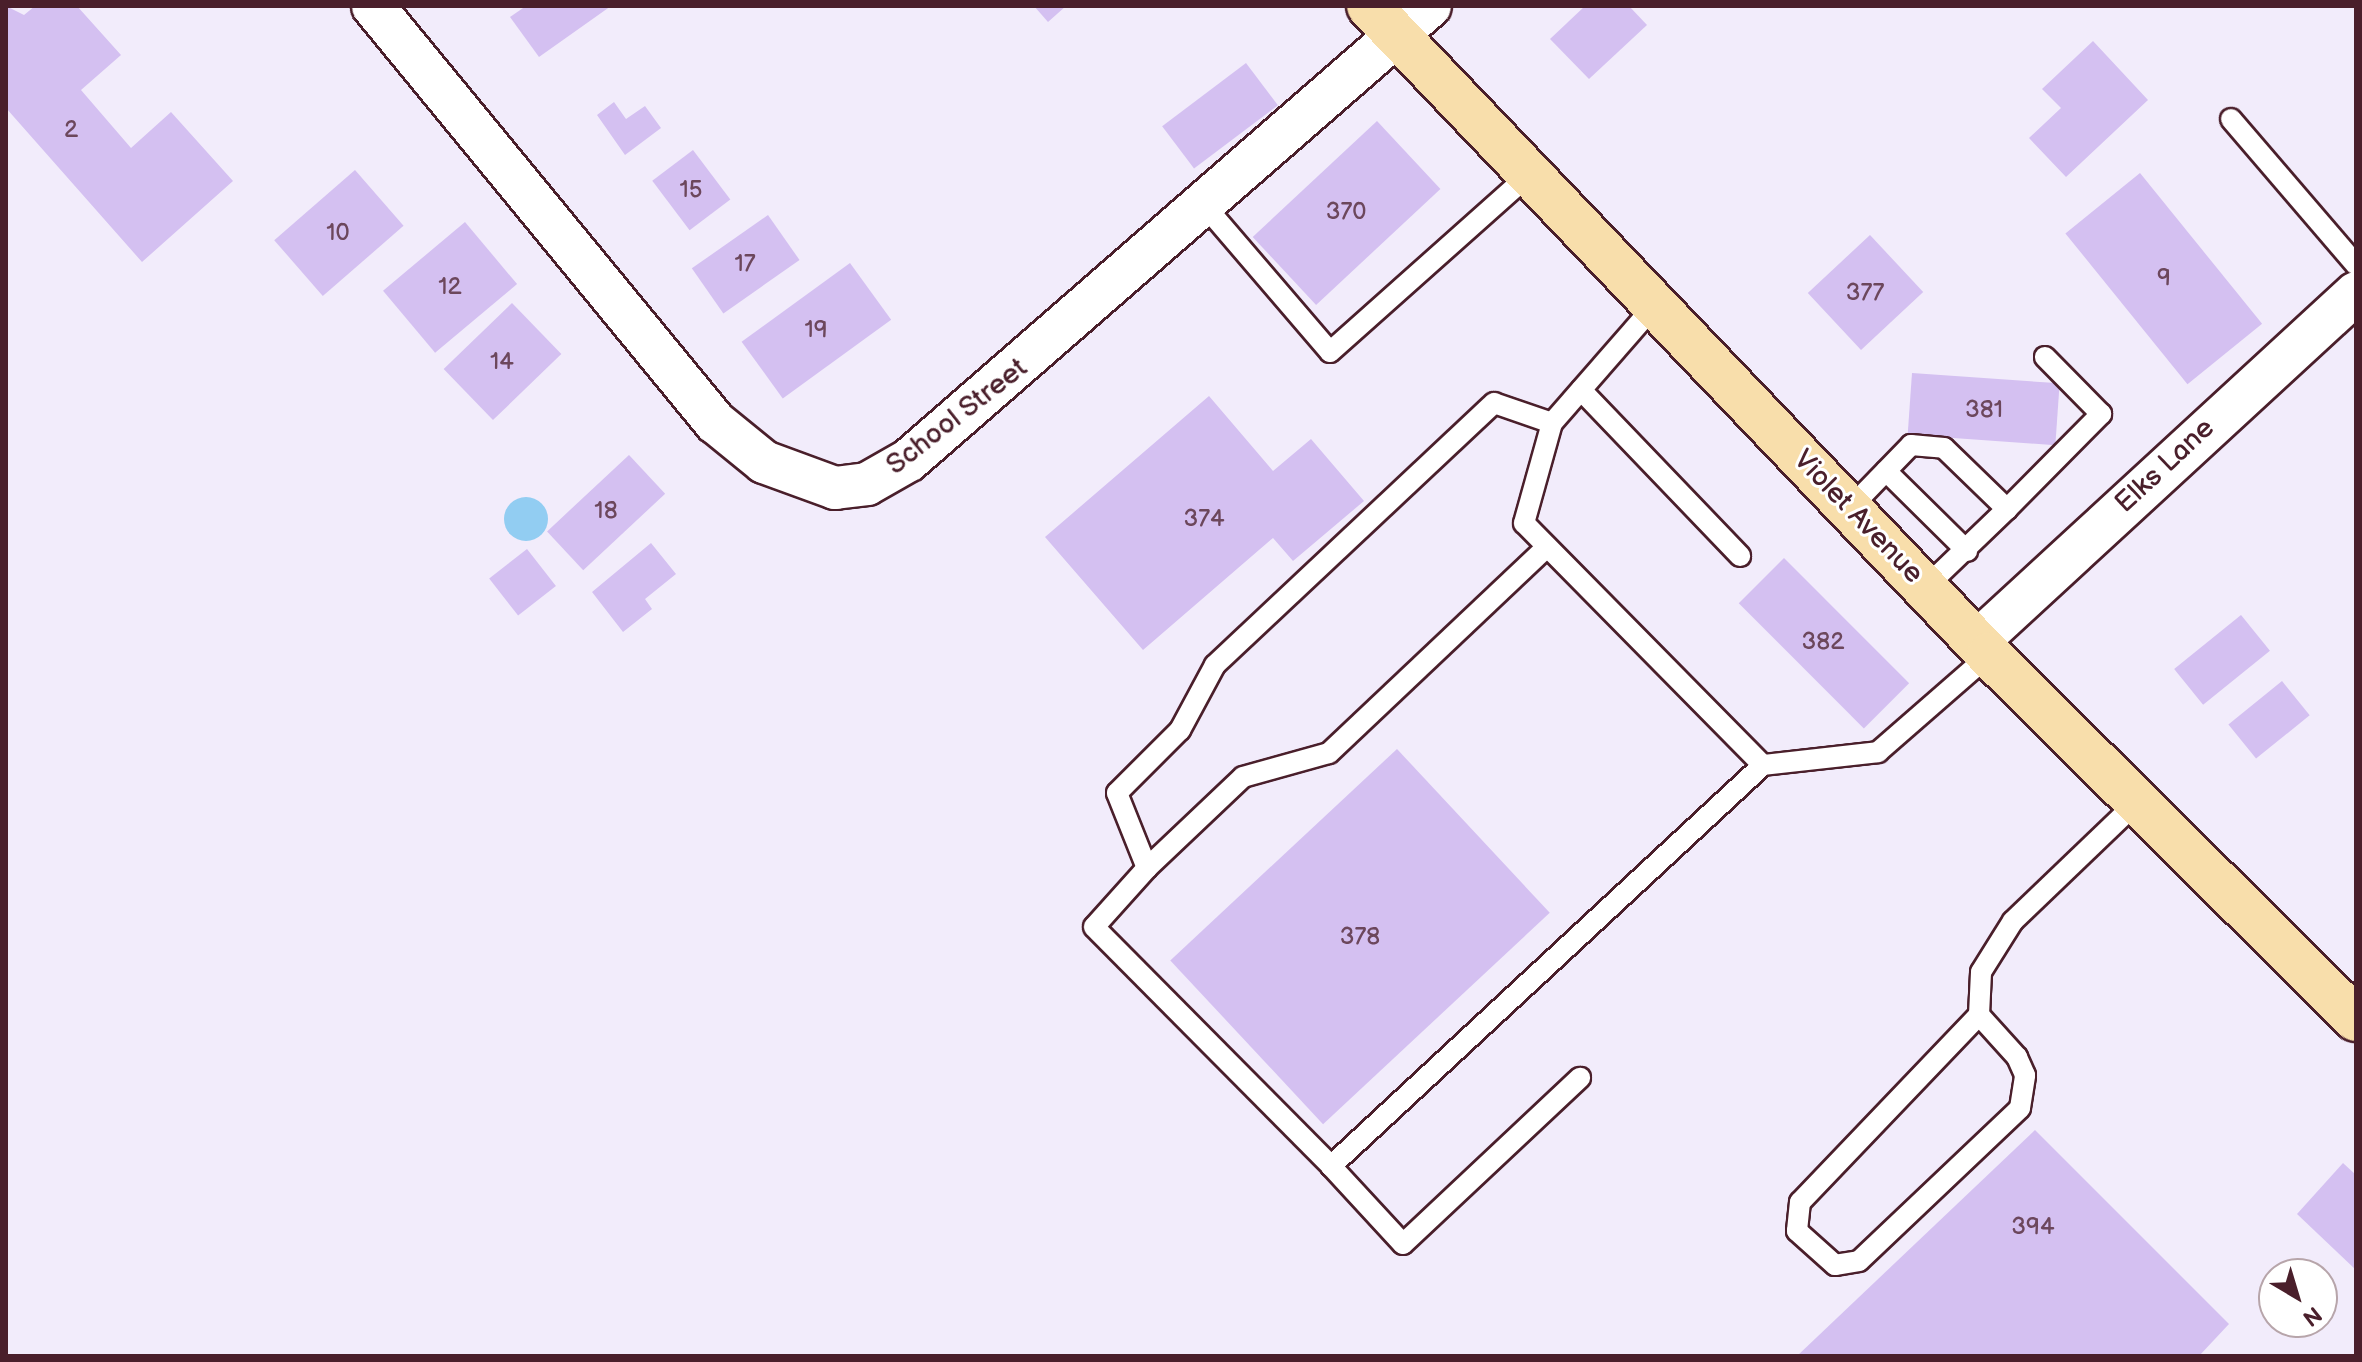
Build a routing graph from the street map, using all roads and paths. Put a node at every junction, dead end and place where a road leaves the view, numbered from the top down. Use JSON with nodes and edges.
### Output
{"nodes":[{"id":1,"x":373,"y":6,"type":"edge"},
{"id":2,"x":1430,"y":6,"type":"edge"},
{"id":3,"x":1383,"y":21,"type":"edge"},
{"id":4,"x":2231,"y":119,"type":"dead end"},
{"id":5,"x":1530,"y":174,"type":"junction"},
{"id":6,"x":1205,"y":206,"type":"junction"},
{"id":7,"x":2356,"y":265,"type":"edge"},
{"id":8,"x":2356,"y":293,"type":"edge"},
{"id":9,"x":1655,"y":305,"type":"junction"},
{"id":10,"x":2045,"y":357,"type":"dead end"},
{"id":11,"x":1581,"y":390,"type":"junction"},
{"id":12,"x":1552,"y":423,"type":"junction"},
{"id":13,"x":1886,"y":471,"type":"junction"},
{"id":14,"x":1849,"y":509,"type":"junction"},
{"id":15,"x":2007,"y":509,"type":"junction"},
{"id":16,"x":1547,"y":547,"type":"junction"},
{"id":17,"x":1967,"y":551,"type":"junction"},
{"id":18,"x":1740,"y":556,"type":"dead end"},
{"id":19,"x":1925,"y":588,"type":"junction"},
{"id":20,"x":1983,"y":649,"type":"junction"},
{"id":21,"x":1763,"y":765,"type":"junction"},
{"id":22,"x":2136,"y":803,"type":"junction"},
{"id":23,"x":1147,"y":868,"type":"junction"},
{"id":24,"x":1979,"y":1015,"type":"junction"},
{"id":25,"x":2356,"y":1019,"type":"edge"},
{"id":26,"x":1580,"y":1078,"type":"dead end"},
{"id":27,"x":1331,"y":1166,"type":"junction"}],
"edges":[{"from":1,"to":6,"type":"street","name":"School Street"},
{"from":2,"to":3,"type":"street","name":"School Street"},
{"from":3,"to":5,"type":"main road","name":"Violet Avenue"},
{"from":3,"to":6,"type":"street","name":"School Street"},
{"from":4,"to":7,"type":"lane"},
{"from":5,"to":6,"type":"lane"},
{"from":5,"to":9,"type":"main road","name":"Violet Avenue"},
{"from":8,"to":20,"type":"street","name":"Elks Lane"},
{"from":9,"to":11,"type":"lane"},
{"from":9,"to":14,"type":"main road","name":"Violet Avenue"},
{"from":10,"to":15,"type":"lane"},
{"from":11,"to":12,"type":"lane"},
{"from":11,"to":18,"type":"lane"},
{"from":12,"to":16,"type":"lane"},
{"from":12,"to":23,"type":"lane"},
{"from":13,"to":14,"type":"lane"},
{"from":13,"to":15,"type":"lane"},
{"from":13,"to":17,"type":"lane"},
{"from":14,"to":19,"type":"main road","name":"Violet Avenue"},
{"from":15,"to":17,"type":"lane"},
{"from":16,"to":21,"type":"lane"},
{"from":16,"to":23,"type":"lane"},
{"from":17,"to":19,"type":"lane"},
{"from":19,"to":20,"type":"main road","name":"Violet Avenue"},
{"from":20,"to":21,"type":"lane"},
{"from":20,"to":22,"type":"main road","name":"Violet Avenue"},
{"from":21,"to":27,"type":"lane"},
{"from":22,"to":24,"type":"lane"},
{"from":22,"to":25,"type":"main road","name":"Violet Avenue"},
{"from":23,"to":27,"type":"lane"},
{"from":24,"to":24,"type":"lane"},
{"from":26,"to":27,"type":"lane"}]}
